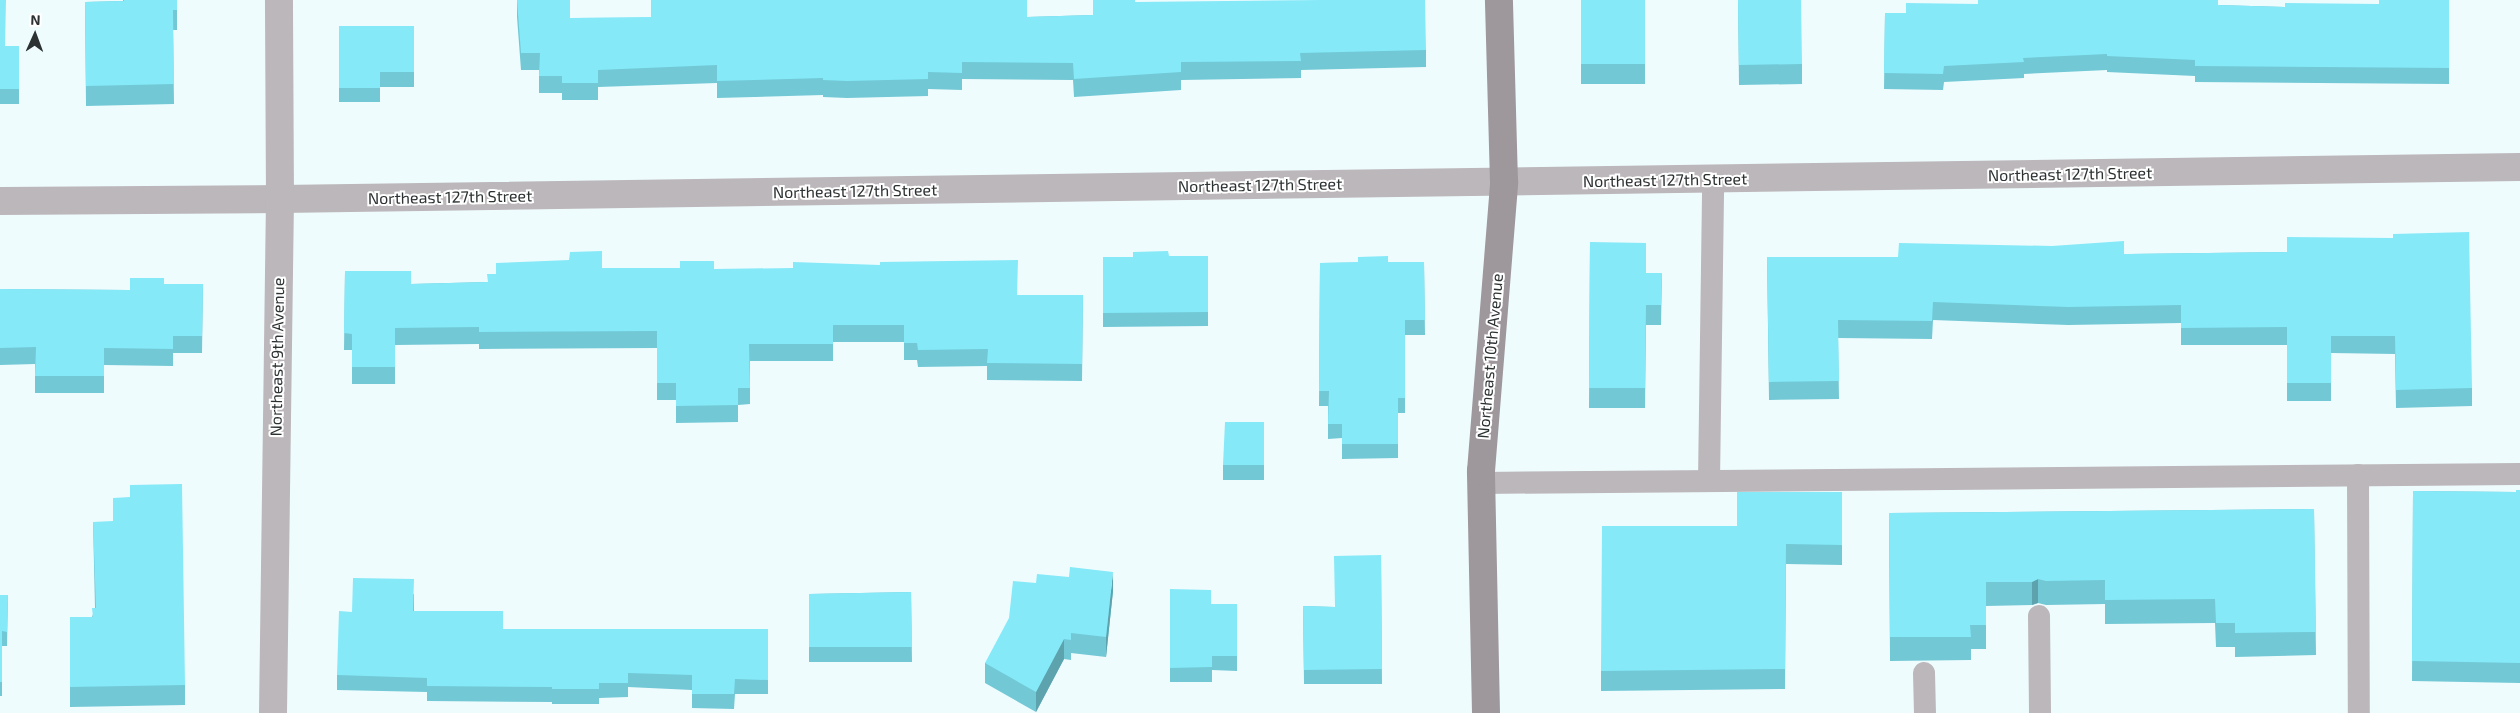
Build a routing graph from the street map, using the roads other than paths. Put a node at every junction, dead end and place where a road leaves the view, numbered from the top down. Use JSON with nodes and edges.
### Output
{"nodes":[{"id":1,"x":279,"y":0,"type":"edge"},
{"id":2,"x":1498,"y":0,"type":"edge"},
{"id":3,"x":2520,"y":167,"type":"edge"},
{"id":4,"x":1713,"y":179,"type":"junction"},
{"id":5,"x":1504,"y":182,"type":"junction"},
{"id":6,"x":280,"y":199,"type":"junction"},
{"id":7,"x":0,"y":201,"type":"edge"},
{"id":8,"x":2520,"y":474,"type":"edge"},
{"id":9,"x":2358,"y":475,"type":"junction"},
{"id":10,"x":1709,"y":481,"type":"junction"},
{"id":11,"x":1482,"y":483,"type":"junction"},
{"id":12,"x":2039,"y":616,"type":"dead end"},
{"id":13,"x":1924,"y":672,"type":"dead end"},
{"id":14,"x":273,"y":713,"type":"edge"},
{"id":15,"x":1486,"y":713,"type":"edge"},
{"id":16,"x":1925,"y":713,"type":"edge"},
{"id":17,"x":2040,"y":713,"type":"edge"},
{"id":18,"x":2359,"y":713,"type":"edge"}],
"edges":[{"from":1,"to":6,"type":"street","name":"Northeast 9th Avenue"},
{"from":2,"to":5,"type":"street","name":"Northeast 10th Avenue"},
{"from":3,"to":4,"type":"street","name":"Northeast 127th Street"},
{"from":4,"to":5,"type":"street","name":"Northeast 127th Street"},
{"from":4,"to":10,"type":"lane"},
{"from":5,"to":6,"type":"street","name":"Northeast 127th Street"},
{"from":5,"to":11,"type":"street","name":"Northeast 10th Avenue"},
{"from":6,"to":7,"type":"street","name":"Northeast 127th Street"},
{"from":6,"to":14,"type":"street","name":"Northeast 9th Avenue"},
{"from":8,"to":9,"type":"lane"},
{"from":9,"to":10,"type":"lane"},
{"from":9,"to":18,"type":"lane"},
{"from":10,"to":11,"type":"lane"},
{"from":11,"to":15,"type":"street","name":"Northeast 10th Avenue"},
{"from":12,"to":17,"type":"lane"},
{"from":13,"to":16,"type":"lane"}]}
